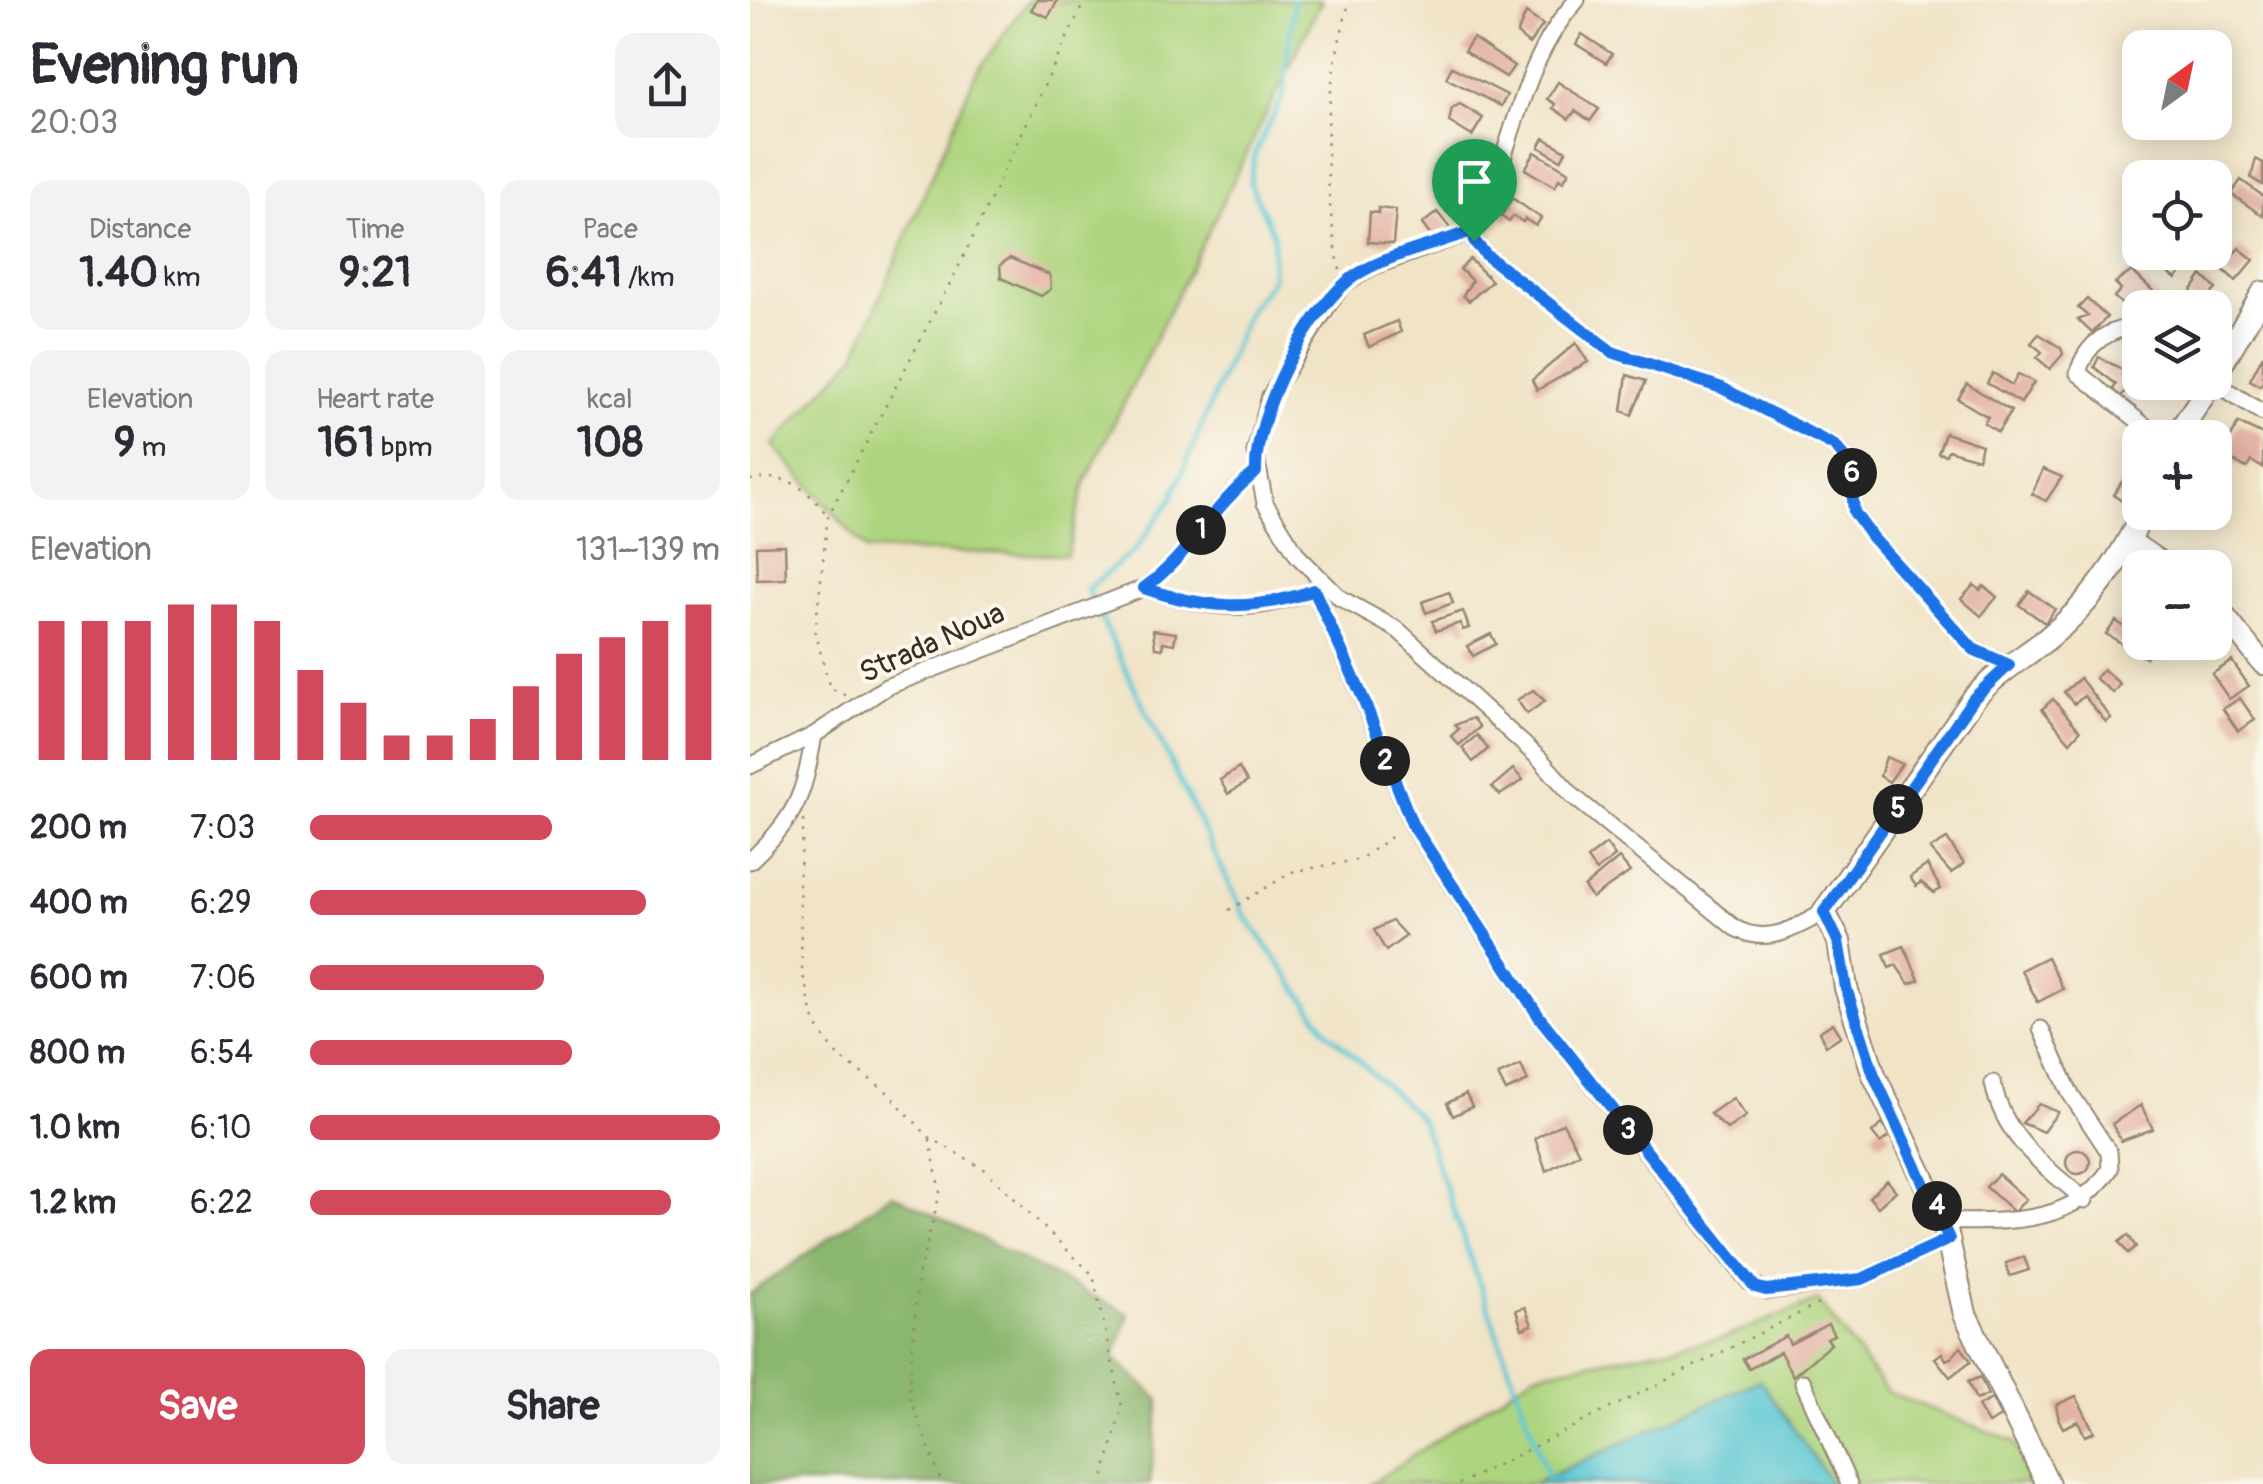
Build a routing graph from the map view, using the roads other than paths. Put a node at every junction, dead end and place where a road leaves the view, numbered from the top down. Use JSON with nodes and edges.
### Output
{"nodes":[{"id":1,"x":1576,"y":0,"type":"edge"},
{"id":2,"x":1473,"y":230,"type":"junction"},
{"id":3,"x":2263,"y":292,"type":"edge"},
{"id":4,"x":2122,"y":327,"type":"edge"},
{"id":5,"x":2232,"y":345,"type":"edge"},
{"id":6,"x":2232,"y":395,"type":"edge"},
{"id":7,"x":2263,"y":413,"type":"edge"},
{"id":8,"x":2137,"y":420,"type":"edge"},
{"id":9,"x":1256,"y":472,"type":"junction"},
{"id":10,"x":2136,"y":530,"type":"edge"},
{"id":11,"x":2130,"y":542,"type":"junction"},
{"id":12,"x":2142,"y":550,"type":"edge"},
{"id":13,"x":1319,"y":587,"type":"junction"},
{"id":14,"x":1139,"y":590,"type":"junction"},
{"id":15,"x":2232,"y":625,"type":"edge"},
{"id":16,"x":2263,"y":664,"type":"edge"},
{"id":17,"x":2009,"y":665,"type":"junction"},
{"id":18,"x":814,"y":735,"type":"junction"},
{"id":19,"x":750,"y":766,"type":"edge"},
{"id":20,"x":750,"y":861,"type":"edge"},
{"id":21,"x":1824,"y":912,"type":"junction"},
{"id":22,"x":2041,"y":1029,"type":"dead end"},
{"id":23,"x":1993,"y":1084,"type":"dead end"},
{"id":24,"x":2085,"y":1200,"type":"junction"},
{"id":25,"x":1947,"y":1231,"type":"junction"},
{"id":26,"x":1803,"y":1382,"type":"dead end"},
{"id":27,"x":1849,"y":1484,"type":"edge"},
{"id":28,"x":2048,"y":1484,"type":"edge"}],
"edges":[{"from":1,"to":2,"type":"street"},
{"from":2,"to":9,"type":"street"},
{"from":2,"to":17,"type":"street"},
{"from":3,"to":5,"type":"main road"},
{"from":4,"to":8,"type":"street"},
{"from":6,"to":7,"type":"street"},
{"from":9,"to":13,"type":"street"},
{"from":9,"to":14,"type":"street"},
{"from":10,"to":11,"type":"main road"},
{"from":11,"to":12,"type":"street"},
{"from":11,"to":17,"type":"main road"},
{"from":13,"to":14,"type":"street"},
{"from":13,"to":21,"type":"street"},
{"from":13,"to":25,"type":"street"},
{"from":14,"to":18,"type":"street","name":"Strada Noua"},
{"from":15,"to":16,"type":"street"},
{"from":17,"to":21,"type":"main road"},
{"from":18,"to":19,"type":"street","name":"Strada Noua"},
{"from":18,"to":20,"type":"street"},
{"from":21,"to":25,"type":"main road"},
{"from":22,"to":24,"type":"street"},
{"from":23,"to":24,"type":"street"},
{"from":24,"to":25,"type":"street"},
{"from":25,"to":28,"type":"main road"},
{"from":26,"to":27,"type":"street"}]}
